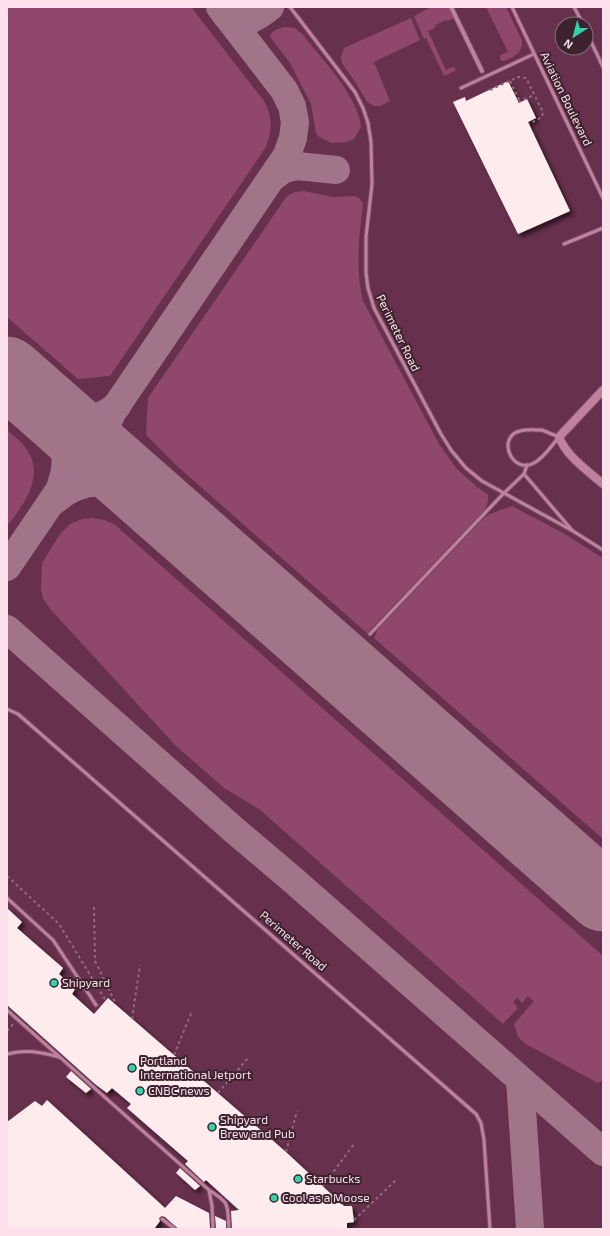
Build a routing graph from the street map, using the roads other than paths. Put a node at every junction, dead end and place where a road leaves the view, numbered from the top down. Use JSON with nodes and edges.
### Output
{"nodes":[{"id":1,"x":290,"y":7,"type":"edge"},
{"id":2,"x":451,"y":7,"type":"edge"},
{"id":3,"x":512,"y":7,"type":"edge"},
{"id":4,"x":574,"y":7,"type":"edge"},
{"id":5,"x":579,"y":16,"type":"edge"},
{"id":6,"x":594,"y":48,"type":"edge"},
{"id":7,"x":534,"y":54,"type":"junction"},
{"id":8,"x":603,"y":67,"type":"edge"},
{"id":9,"x":482,"y":71,"type":"dead end"},
{"id":10,"x":461,"y":88,"type":"dead end"},
{"id":11,"x":603,"y":198,"type":"edge"},
{"id":12,"x":603,"y":228,"type":"edge"},
{"id":13,"x":564,"y":244,"type":"dead end"},
{"id":14,"x":603,"y":390,"type":"edge"},
{"id":15,"x":560,"y":437,"type":"junction"},
{"id":16,"x":527,"y":465,"type":"junction"},
{"id":17,"x":524,"y":474,"type":"junction"},
{"id":18,"x":603,"y":484,"type":"edge"},
{"id":19,"x":504,"y":494,"type":"junction"},
{"id":20,"x":573,"y":531,"type":"junction"},
{"id":21,"x":603,"y":550,"type":"edge"},
{"id":22,"x":370,"y":634,"type":"dead end"},
{"id":23,"x":7,"y":709,"type":"edge"},
{"id":24,"x":7,"y":898,"type":"edge"},
{"id":25,"x":96,"y":1005,"type":"dead end"},
{"id":26,"x":7,"y":1010,"type":"edge"},
{"id":27,"x":7,"y":1054,"type":"edge"},
{"id":28,"x":60,"y":1058,"type":"junction"},
{"id":29,"x":209,"y":1190,"type":"junction"},
{"id":30,"x":162,"y":1219,"type":"dead end"},
{"id":31,"x":175,"y":1229,"type":"edge"},
{"id":32,"x":213,"y":1229,"type":"edge"},
{"id":33,"x":229,"y":1229,"type":"edge"},
{"id":34,"x":490,"y":1229,"type":"edge"}],
"edges":[{"from":1,"to":19,"type":"lane","name":"Perimeter Road"},
{"from":2,"to":9,"type":"street"},
{"from":3,"to":7,"type":"lane","name":"Aviation Boulevard"},
{"from":4,"to":5,"type":"lane"},
{"from":6,"to":8,"type":"lane"},
{"from":7,"to":10,"type":"lane"},
{"from":7,"to":11,"type":"lane","name":"Aviation Boulevard"},
{"from":12,"to":13,"type":"lane"},
{"from":14,"to":15,"type":"street"},
{"from":15,"to":16,"type":"lane"},
{"from":15,"to":16,"type":"lane"},
{"from":15,"to":18,"type":"street"},
{"from":16,"to":17,"type":"lane"},
{"from":17,"to":19,"type":"lane"},
{"from":17,"to":20,"type":"lane"},
{"from":19,"to":20,"type":"lane","name":"Perimeter Road"},
{"from":19,"to":22,"type":"lane"},
{"from":20,"to":21,"type":"lane","name":"Perimeter Road"},
{"from":23,"to":34,"type":"lane","name":"Perimeter Road"},
{"from":24,"to":25,"type":"lane"},
{"from":26,"to":28,"type":"lane"},
{"from":27,"to":28,"type":"lane"},
{"from":28,"to":29,"type":"lane"},
{"from":29,"to":32,"type":"lane"},
{"from":29,"to":33,"type":"lane"},
{"from":30,"to":31,"type":"lane"}]}
